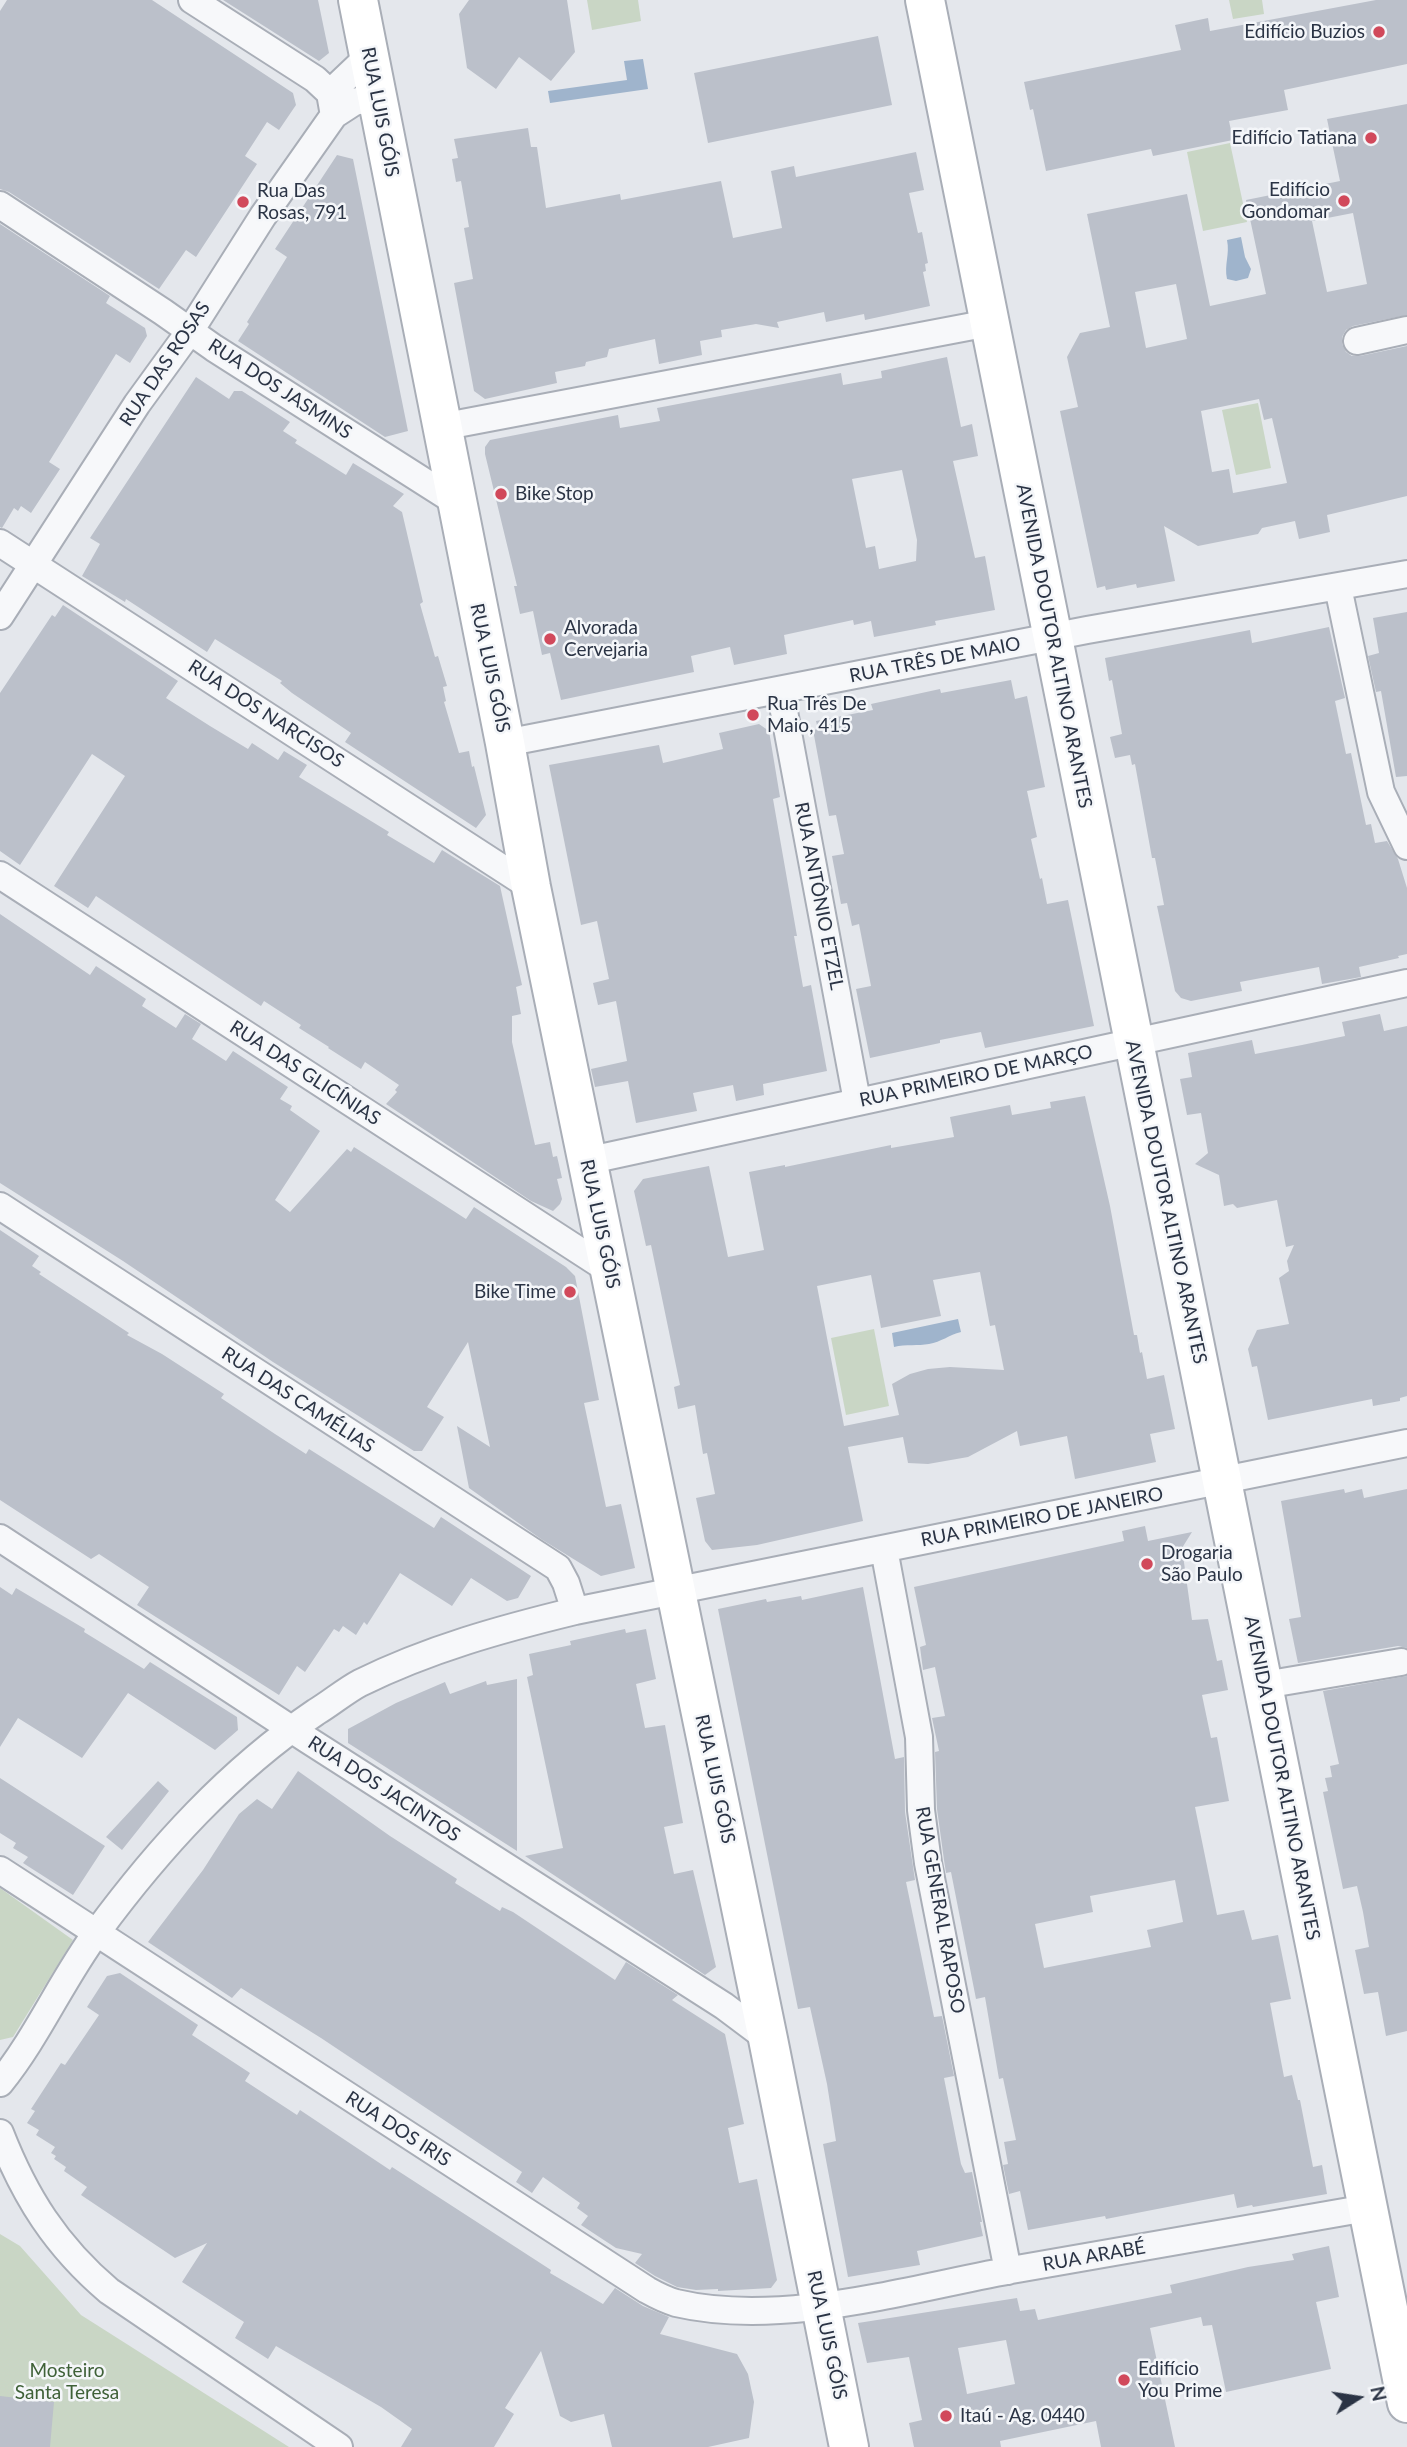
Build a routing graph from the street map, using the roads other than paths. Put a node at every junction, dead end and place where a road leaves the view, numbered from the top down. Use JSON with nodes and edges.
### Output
{"nodes":[{"id":1,"x":191,"y":0,"type":"edge"},
{"id":2,"x":358,"y":0,"type":"edge"},
{"id":3,"x":925,"y":0,"type":"edge"},
{"id":4,"x":369,"y":56,"type":"junction"},
{"id":5,"x":378,"y":103,"type":"junction"},
{"id":6,"x":332,"y":104,"type":"junction"},
{"id":7,"x":0,"y":205,"type":"edge"},
{"id":8,"x":989,"y":323,"type":"junction"},
{"id":9,"x":1407,"y":330,"type":"edge"},
{"id":10,"x":190,"y":331,"type":"junction"},
{"id":11,"x":1357,"y":341,"type":"dead end"},
{"id":12,"x":441,"y":427,"type":"junction"},
{"id":13,"x":456,"y":502,"type":"junction"},
{"id":14,"x":0,"y":543,"type":"edge"},
{"id":15,"x":32,"y":564,"type":"junction"},
{"id":16,"x":1407,"y":574,"type":"edge"},
{"id":17,"x":1338,"y":587,"type":"junction"},
{"id":18,"x":0,"y":616,"type":"edge"},
{"id":19,"x":1052,"y":636,"type":"junction"},
{"id":20,"x":780,"y":690,"type":"junction"},
{"id":21,"x":505,"y":743,"type":"junction"},
{"id":22,"x":1407,"y":846,"type":"edge"},
{"id":23,"x":0,"y":875,"type":"edge"},
{"id":24,"x":531,"y":887,"type":"junction"},
{"id":25,"x":1407,"y":983,"type":"edge"},
{"id":26,"x":1133,"y":1043,"type":"junction"},
{"id":27,"x":857,"y":1101,"type":"junction"},
{"id":28,"x":586,"y":1161,"type":"junction"},
{"id":29,"x":0,"y":1206,"type":"edge"},
{"id":30,"x":609,"y":1270,"type":"junction"},
{"id":31,"x":1407,"y":1443,"type":"edge"},
{"id":32,"x":1223,"y":1480,"type":"junction"},
{"id":33,"x":0,"y":1538,"type":"edge"},
{"id":34,"x":884,"y":1549,"type":"junction"},
{"id":35,"x":676,"y":1591,"type":"junction"},
{"id":36,"x":575,"y":1611,"type":"junction"},
{"id":37,"x":1401,"y":1662,"type":"dead end"},
{"id":38,"x":1264,"y":1685,"type":"junction"},
{"id":39,"x":291,"y":1730,"type":"junction"},
{"id":40,"x":0,"y":1870,"type":"edge"},
{"id":41,"x":97,"y":1933,"type":"junction"},
{"id":42,"x":768,"y":2039,"type":"junction"},
{"id":43,"x":0,"y":2083,"type":"edge"},
{"id":44,"x":0,"y":2133,"type":"edge"},
{"id":45,"x":0,"y":2185,"type":"edge"},
{"id":46,"x":36,"y":2208,"type":"junction"},
{"id":47,"x":1367,"y":2208,"type":"junction"},
{"id":48,"x":1008,"y":2271,"type":"junction"},
{"id":49,"x":821,"y":2305,"type":"junction"},
{"id":50,"x":1407,"y":2403,"type":"edge"},
{"id":51,"x":339,"y":2447,"type":"edge"},
{"id":52,"x":849,"y":2447,"type":"edge"}],
"edges":[{"from":1,"to":6,"type":"street"},
{"from":2,"to":4,"type":"street","name":"RUA LUIS GÓIS"},
{"from":3,"to":8,"type":"street","name":"AVENIDA DOUTOR ALTINO ARANTES"},
{"from":4,"to":5,"type":"street","name":"RUA LUIS GÓIS"},
{"from":4,"to":6,"type":"street","name":"RUA DAS ROSAS"},
{"from":5,"to":6,"type":"street","name":"RUA DAS ROSAS"},
{"from":5,"to":12,"type":"street","name":"RUA LUIS GÓIS"},
{"from":6,"to":10,"type":"street","name":"RUA DAS ROSAS"},
{"from":7,"to":10,"type":"street","name":"RUA DOS JASMINS"},
{"from":8,"to":12,"type":"street"},
{"from":8,"to":19,"type":"street","name":"AVENIDA DOUTOR ALTINO ARANTES"},
{"from":9,"to":11,"type":"street"},
{"from":10,"to":13,"type":"street","name":"RUA DOS JASMINS"},
{"from":10,"to":15,"type":"street","name":"RUA DAS ROSAS"},
{"from":12,"to":13,"type":"street","name":"RUA LUIS GÓIS"},
{"from":13,"to":21,"type":"street","name":"RUA LUIS GÓIS"},
{"from":14,"to":15,"type":"street","name":"RUA DOS NARCISOS"},
{"from":15,"to":18,"type":"street","name":"RUA DAS ROSAS"},
{"from":15,"to":24,"type":"street","name":"RUA DOS NARCISOS"},
{"from":16,"to":17,"type":"street","name":"RUA TRÊS DE MAIO"},
{"from":17,"to":19,"type":"street","name":"RUA TRÊS DE MAIO"},
{"from":17,"to":22,"type":"street"},
{"from":19,"to":20,"type":"street","name":"RUA TRÊS DE MAIO"},
{"from":19,"to":26,"type":"street","name":"AVENIDA DOUTOR ALTINO ARANTES"},
{"from":20,"to":21,"type":"street","name":"RUA TRÊS DE MAIO"},
{"from":20,"to":27,"type":"street","name":"RUA ANTÔNIO ETZEL"},
{"from":21,"to":24,"type":"street","name":"RUA LUIS GÓIS"},
{"from":23,"to":30,"type":"street","name":"RUA DAS GLICÍNIAS"},
{"from":24,"to":28,"type":"street","name":"RUA LUIS GÓIS"},
{"from":25,"to":26,"type":"street","name":"RUA PRIMEIRO DE MARÇO"},
{"from":26,"to":27,"type":"street","name":"RUA PRIMEIRO DE MARÇO"},
{"from":26,"to":32,"type":"street","name":"AVENIDA DOUTOR ALTINO ARANTES"},
{"from":27,"to":28,"type":"street","name":"RUA PRIMEIRO DE MARÇO"},
{"from":28,"to":30,"type":"street","name":"RUA LUIS GÓIS"},
{"from":29,"to":36,"type":"street","name":"RUA DAS CAMÉLIAS"},
{"from":30,"to":35,"type":"street","name":"RUA LUIS GÓIS"},
{"from":31,"to":32,"type":"street","name":"RUA PRIMEIRO DE JANEIRO"},
{"from":32,"to":34,"type":"street","name":"RUA PRIMEIRO DE JANEIRO"},
{"from":32,"to":38,"type":"street","name":"AVENIDA DOUTOR ALTINO ARANTES"},
{"from":33,"to":39,"type":"street","name":"RUA DOS JACINTOS"},
{"from":34,"to":35,"type":"street","name":"RUA PRIMEIRO DE JANEIRO"},
{"from":34,"to":48,"type":"street","name":"RUA GENERAL RAPOSO"},
{"from":35,"to":36,"type":"street","name":"RUA PRIMEIRO DE JANEIRO"},
{"from":35,"to":42,"type":"street","name":"RUA LUIS GÓIS"},
{"from":36,"to":39,"type":"street","name":"RUA PRIMEIRO DE JANEIRO"},
{"from":37,"to":38,"type":"street"},
{"from":38,"to":47,"type":"street","name":"AVENIDA DOUTOR ALTINO ARANTES"},
{"from":39,"to":41,"type":"street","name":"RUA PRIMEIRO DE JANEIRO"},
{"from":39,"to":42,"type":"street","name":"RUA DOS JACINTOS"},
{"from":40,"to":41,"type":"street","name":"RUA DOS IRIS"},
{"from":41,"to":43,"type":"street","name":"RUA PRIMEIRO DE JANEIRO"},
{"from":41,"to":49,"type":"street","name":"RUA DOS IRIS"},
{"from":42,"to":49,"type":"street","name":"RUA LUIS GÓIS"},
{"from":44,"to":46,"type":"street"},
{"from":45,"to":46,"type":"street"},
{"from":46,"to":51,"type":"street"},
{"from":47,"to":48,"type":"street","name":"RUA ARABÉ"},
{"from":47,"to":50,"type":"street","name":"AVENIDA DOUTOR ALTINO ARANTES"},
{"from":48,"to":49,"type":"street","name":"RUA ARABÉ"},
{"from":49,"to":52,"type":"street","name":"RUA LUIS GÓIS"}]}
